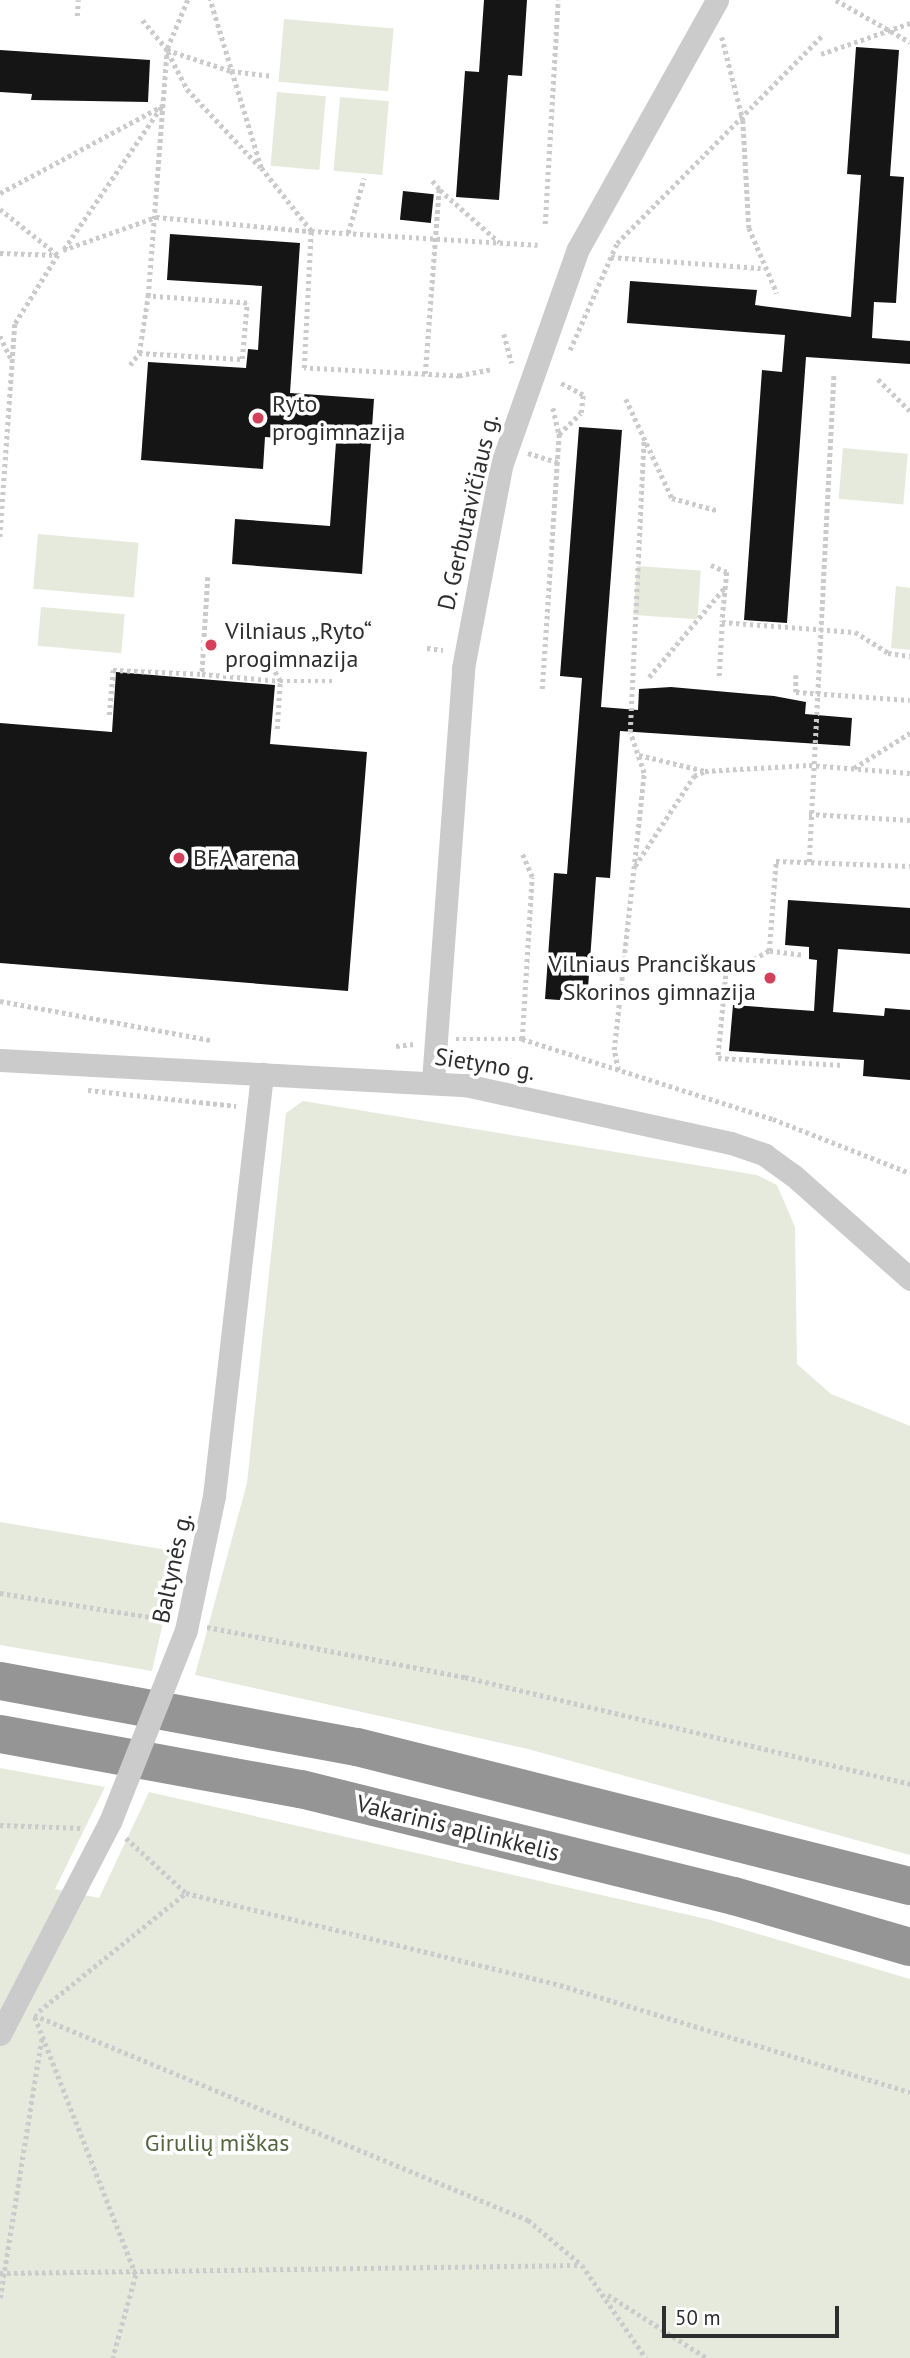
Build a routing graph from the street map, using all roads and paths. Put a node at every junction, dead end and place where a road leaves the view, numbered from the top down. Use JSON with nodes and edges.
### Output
{"nodes":[{"id":1,"x":78,"y":0,"type":"edge"},
{"id":2,"x":188,"y":0,"type":"edge"},
{"id":3,"x":210,"y":0,"type":"edge"},
{"id":4,"x":558,"y":0,"type":"edge"},
{"id":5,"x":836,"y":0,"type":"edge"},
{"id":6,"x":714,"y":4,"type":"edge"},
{"id":7,"x":77,"y":16,"type":"dead end"},
{"id":8,"x":141,"y":19,"type":"dead end"},
{"id":9,"x":910,"y":23,"type":"edge"},
{"id":10,"x":889,"y":30,"type":"junction"},
{"id":11,"x":822,"y":36,"type":"dead end"},
{"id":12,"x":910,"y":42,"type":"edge"},
{"id":13,"x":167,"y":50,"type":"junction"},
{"id":14,"x":821,"y":54,"type":"dead end"},
{"id":15,"x":231,"y":72,"type":"junction"},
{"id":16,"x":273,"y":76,"type":"dead end"},
{"id":17,"x":163,"y":105,"type":"junction"},
{"id":18,"x":743,"y":120,"type":"junction"},
{"id":19,"x":261,"y":168,"type":"junction"},
{"id":20,"x":363,"y":178,"type":"dead end"},
{"id":21,"x":432,"y":181,"type":"dead end"},
{"id":22,"x":439,"y":189,"type":"junction"},
{"id":23,"x":0,"y":193,"type":"edge"},
{"id":24,"x":0,"y":209,"type":"edge"},
{"id":25,"x":156,"y":217,"type":"junction"},
{"id":26,"x":545,"y":224,"type":"dead end"},
{"id":27,"x":311,"y":231,"type":"junction"},
{"id":28,"x":348,"y":233,"type":"junction"},
{"id":29,"x":437,"y":239,"type":"junction"},
{"id":30,"x":500,"y":243,"type":"junction"},
{"id":31,"x":538,"y":245,"type":"dead end"},
{"id":32,"x":63,"y":250,"type":"junction"},
{"id":33,"x":0,"y":253,"type":"edge"},
{"id":34,"x":58,"y":255,"type":"junction"},
{"id":35,"x":611,"y":257,"type":"junction"},
{"id":36,"x":761,"y":268,"type":"junction"},
{"id":37,"x":777,"y":293,"type":"dead end"},
{"id":38,"x":148,"y":296,"type":"junction"},
{"id":39,"x":504,"y":334,"type":"dead end"},
{"id":40,"x":0,"y":336,"type":"edge"},
{"id":41,"x":570,"y":350,"type":"dead end"},
{"id":42,"x":0,"y":351,"type":"edge"},
{"id":43,"x":7,"y":351,"type":"junction"},
{"id":44,"x":139,"y":353,"type":"junction"},
{"id":45,"x":13,"y":362,"type":"junction"},
{"id":46,"x":130,"y":366,"type":"dead end"},
{"id":47,"x":513,"y":366,"type":"dead end"},
{"id":48,"x":490,"y":370,"type":"dead end"},
{"id":49,"x":425,"y":374,"type":"junction"},
{"id":50,"x":834,"y":376,"type":"dead end"},
{"id":51,"x":878,"y":379,"type":"dead end"},
{"id":52,"x":559,"y":382,"type":"dead end"},
{"id":53,"x":626,"y":398,"type":"dead end"},
{"id":54,"x":553,"y":408,"type":"dead end"},
{"id":55,"x":910,"y":411,"type":"edge"},
{"id":56,"x":559,"y":434,"type":"junction"},
{"id":57,"x":644,"y":439,"type":"junction"},
{"id":58,"x":507,"y":447,"type":"junction"},
{"id":59,"x":558,"y":462,"type":"junction"},
{"id":60,"x":716,"y":510,"type":"dead end"},
{"id":61,"x":0,"y":539,"type":"edge"},
{"id":62,"x":711,"y":565,"type":"dead end"},
{"id":63,"x":208,"y":577,"type":"dead end"},
{"id":64,"x":726,"y":586,"type":"junction"},
{"id":65,"x":722,"y":622,"type":"junction"},
{"id":66,"x":817,"y":629,"type":"junction"},
{"id":67,"x":910,"y":656,"type":"edge"},
{"id":68,"x":270,"y":663,"type":"dead end"},
{"id":69,"x":202,"y":674,"type":"junction"},
{"id":70,"x":796,"y":675,"type":"dead end"},
{"id":71,"x":719,"y":676,"type":"dead end"},
{"id":72,"x":649,"y":677,"type":"dead end"},
{"id":73,"x":280,"y":681,"type":"junction"},
{"id":74,"x":336,"y":681,"type":"dead end"},
{"id":75,"x":542,"y":689,"type":"dead end"},
{"id":76,"x":813,"y":694,"type":"junction"},
{"id":77,"x":910,"y":700,"type":"edge"},
{"id":78,"x":109,"y":715,"type":"dead end"},
{"id":79,"x":277,"y":729,"type":"dead end"},
{"id":80,"x":910,"y":733,"type":"edge"},
{"id":81,"x":639,"y":755,"type":"junction"},
{"id":82,"x":809,"y":765,"type":"junction"},
{"id":83,"x":853,"y":769,"type":"junction"},
{"id":84,"x":705,"y":771,"type":"junction"},
{"id":85,"x":910,"y":773,"type":"edge"},
{"id":86,"x":809,"y":814,"type":"junction"},
{"id":87,"x":910,"y":820,"type":"edge"},
{"id":88,"x":522,"y":855,"type":"dead end"},
{"id":89,"x":809,"y":862,"type":"junction"},
{"id":90,"x":910,"y":866,"type":"edge"},
{"id":91,"x":634,"y":869,"type":"junction"},
{"id":92,"x":769,"y":951,"type":"junction"},
{"id":93,"x":801,"y":955,"type":"dead end"},
{"id":94,"x":0,"y":1001,"type":"edge"},
{"id":95,"x":522,"y":1039,"type":"junction"},
{"id":96,"x":212,"y":1040,"type":"dead end"},
{"id":97,"x":436,"y":1042,"type":"junction"},
{"id":98,"x":396,"y":1046,"type":"dead end"},
{"id":99,"x":0,"y":1060,"type":"edge"},
{"id":100,"x":843,"y":1065,"type":"dead end"},
{"id":101,"x":618,"y":1070,"type":"junction"},
{"id":102,"x":262,"y":1074,"type":"junction"},
{"id":103,"x":433,"y":1081,"type":"junction"},
{"id":104,"x":83,"y":1090,"type":"dead end"},
{"id":105,"x":209,"y":1103,"type":"dead end"},
{"id":106,"x":910,"y":1173,"type":"edge"},
{"id":107,"x":910,"y":1279,"type":"edge"},
{"id":108,"x":0,"y":1593,"type":"edge"},
{"id":109,"x":188,"y":1627,"type":"junction"},
{"id":110,"x":0,"y":1681,"type":"edge"},
{"id":111,"x":0,"y":1734,"type":"edge"},
{"id":112,"x":910,"y":1784,"type":"edge"},
{"id":113,"x":0,"y":1825,"type":"edge"},
{"id":114,"x":108,"y":1826,"type":"junction"},
{"id":115,"x":910,"y":1886,"type":"edge"},
{"id":116,"x":186,"y":1893,"type":"junction"},
{"id":117,"x":910,"y":1947,"type":"edge"},
{"id":118,"x":25,"y":2011,"type":"junction"},
{"id":119,"x":0,"y":2034,"type":"edge"},
{"id":120,"x":42,"y":2035,"type":"junction"},
{"id":121,"x":910,"y":2092,"type":"edge"},
{"id":122,"x":582,"y":2265,"type":"junction"},
{"id":123,"x":2,"y":2273,"type":"edge"},
{"id":124,"x":136,"y":2275,"type":"junction"},
{"id":125,"x":604,"y":2293,"type":"junction"},
{"id":126,"x":0,"y":2298,"type":"edge"},
{"id":127,"x":113,"y":2358,"type":"edge"},
{"id":128,"x":646,"y":2358,"type":"edge"},
{"id":129,"x":708,"y":2358,"type":"edge"}],
"edges":[{"from":1,"to":7,"type":"path"},
{"from":2,"to":13,"type":"path"},
{"from":3,"to":15,"type":"path"},
{"from":4,"to":26,"type":"path"},
{"from":5,"to":10,"type":"path"},
{"from":6,"to":18,"type":"path"},
{"from":6,"to":58,"type":"street","name":"D. Gerbutavičiaus g."},
{"from":8,"to":13,"type":"path"},
{"from":9,"to":10,"type":"path"},
{"from":10,"to":12,"type":"path"},
{"from":10,"to":14,"type":"path"},
{"from":11,"to":18,"type":"path"},
{"from":13,"to":15,"type":"path"},
{"from":13,"to":17,"type":"path"},
{"from":13,"to":19,"type":"path"},
{"from":15,"to":16,"type":"path"},
{"from":15,"to":19,"type":"path"},
{"from":17,"to":23,"type":"path"},
{"from":17,"to":25,"type":"path"},
{"from":17,"to":32,"type":"path"},
{"from":18,"to":35,"type":"path"},
{"from":18,"to":36,"type":"path"},
{"from":19,"to":27,"type":"path"},
{"from":20,"to":28,"type":"path"},
{"from":21,"to":22,"type":"path"},
{"from":22,"to":29,"type":"path"},
{"from":22,"to":30,"type":"path"},
{"from":24,"to":34,"type":"path"},
{"from":25,"to":27,"type":"path"},
{"from":25,"to":32,"type":"path"},
{"from":25,"to":38,"type":"path"},
{"from":27,"to":28,"type":"path"},
{"from":27,"to":49,"type":"path"},
{"from":28,"to":29,"type":"path"},
{"from":29,"to":30,"type":"path"},
{"from":29,"to":49,"type":"path"},
{"from":30,"to":31,"type":"path"},
{"from":32,"to":34,"type":"path"},
{"from":33,"to":34,"type":"path"},
{"from":34,"to":45,"type":"path"},
{"from":35,"to":36,"type":"path"},
{"from":35,"to":41,"type":"path"},
{"from":36,"to":37,"type":"path"},
{"from":38,"to":44,"type":"path"},
{"from":38,"to":44,"type":"path"},
{"from":39,"to":47,"type":"path"},
{"from":40,"to":43,"type":"path"},
{"from":42,"to":43,"type":"path"},
{"from":43,"to":45,"type":"path"},
{"from":44,"to":46,"type":"path"},
{"from":45,"to":61,"type":"path"},
{"from":48,"to":49,"type":"path"},
{"from":50,"to":66,"type":"path"},
{"from":51,"to":55,"type":"path"},
{"from":52,"to":56,"type":"path"},
{"from":53,"to":57,"type":"path"},
{"from":54,"to":56,"type":"path"},
{"from":56,"to":59,"type":"path"},
{"from":57,"to":60,"type":"path"},
{"from":57,"to":81,"type":"path"},
{"from":58,"to":59,"type":"path"},
{"from":58,"to":97,"type":"street","name":"D. Gerbutavičiaus g."},
{"from":59,"to":75,"type":"path"},
{"from":62,"to":64,"type":"path"},
{"from":63,"to":69,"type":"path"},
{"from":64,"to":65,"type":"path"},
{"from":64,"to":72,"type":"path"},
{"from":65,"to":66,"type":"path"},
{"from":65,"to":71,"type":"path"},
{"from":66,"to":67,"type":"path"},
{"from":66,"to":76,"type":"path"},
{"from":68,"to":73,"type":"path"},
{"from":69,"to":73,"type":"path"},
{"from":69,"to":78,"type":"path"},
{"from":70,"to":76,"type":"path"},
{"from":73,"to":74,"type":"path"},
{"from":73,"to":79,"type":"path"},
{"from":76,"to":77,"type":"path"},
{"from":76,"to":82,"type":"path"},
{"from":80,"to":83,"type":"path"},
{"from":81,"to":84,"type":"path"},
{"from":81,"to":91,"type":"path"},
{"from":82,"to":83,"type":"path"},
{"from":82,"to":84,"type":"path"},
{"from":82,"to":86,"type":"path"},
{"from":83,"to":85,"type":"path"},
{"from":84,"to":91,"type":"path"},
{"from":86,"to":87,"type":"path"},
{"from":86,"to":89,"type":"path"},
{"from":88,"to":95,"type":"path"},
{"from":89,"to":90,"type":"path"},
{"from":89,"to":92,"type":"path"},
{"from":91,"to":101,"type":"path"},
{"from":92,"to":93,"type":"path"},
{"from":92,"to":100,"type":"path"},
{"from":94,"to":96,"type":"path"},
{"from":95,"to":97,"type":"path"},
{"from":95,"to":101,"type":"path"},
{"from":97,"to":98,"type":"path"},
{"from":97,"to":103,"type":"street","name":"D. Gerbutavičiaus g."},
{"from":99,"to":102,"type":"street","name":"Sietyno g."},
{"from":101,"to":106,"type":"path"},
{"from":102,"to":103,"type":"street","name":"Sietyno g."},
{"from":102,"to":109,"type":"street","name":"Baltynės g."},
{"from":103,"to":107,"type":"street","name":"Sietyno g."},
{"from":104,"to":105,"type":"path"},
{"from":108,"to":109,"type":"path"},
{"from":109,"to":112,"type":"path"},
{"from":109,"to":114,"type":"street","name":"Baltynės g.","bridge":true},
{"from":110,"to":115,"type":"highway"},
{"from":111,"to":117,"type":"highway","name":"Vakarinis aplinkkelis"},
{"from":113,"to":114,"type":"path"},
{"from":114,"to":116,"type":"path"},
{"from":114,"to":118,"type":"street","name":"Baltynės g."},
{"from":116,"to":118,"type":"path"},
{"from":116,"to":121,"type":"path"},
{"from":118,"to":119,"type":"street","name":"Baltynės g."},
{"from":118,"to":120,"type":"path"},
{"from":118,"to":122,"type":"path"},
{"from":120,"to":123,"type":"path"},
{"from":120,"to":124,"type":"path"},
{"from":122,"to":124,"type":"path"},
{"from":122,"to":125,"type":"path"},
{"from":123,"to":124,"type":"path"},
{"from":123,"to":126,"type":"path"},
{"from":124,"to":127,"type":"path"},
{"from":125,"to":128,"type":"path"},
{"from":125,"to":129,"type":"path"}]}
